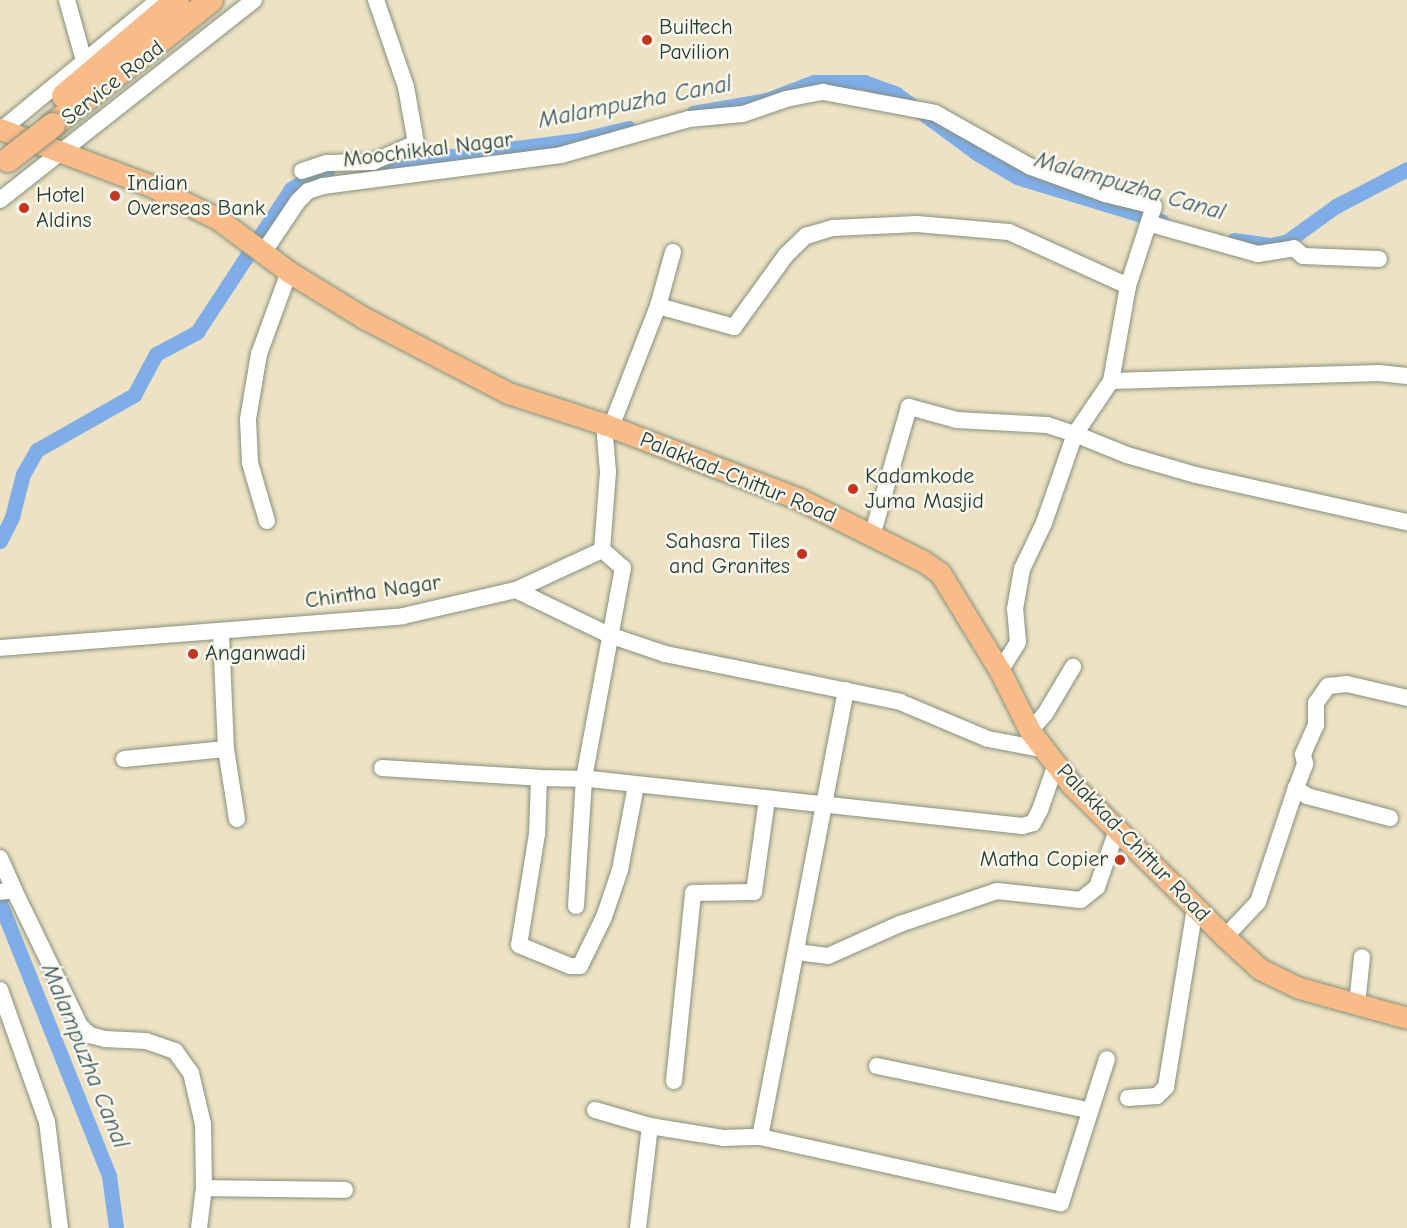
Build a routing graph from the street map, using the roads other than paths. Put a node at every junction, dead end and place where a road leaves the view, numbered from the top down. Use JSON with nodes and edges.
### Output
{"nodes":[{"id":1,"x":67,"y":0,"type":"edge"},
{"id":2,"x":159,"y":0,"type":"edge"},
{"id":3,"x":177,"y":0,"type":"edge"},
{"id":4,"x":211,"y":0,"type":"edge"},
{"id":5,"x":254,"y":0,"type":"edge"},
{"id":6,"x":376,"y":0,"type":"edge"},
{"id":7,"x":84,"y":61,"type":"junction"},
{"id":8,"x":46,"y":121,"type":"junction"},
{"id":9,"x":416,"y":143,"type":"junction"},
{"id":10,"x":2,"y":144,"type":"edge"},
{"id":11,"x":63,"y":151,"type":"junction"},
{"id":12,"x":302,"y":171,"type":"dead end"},
{"id":13,"x":422,"y":174,"type":"junction"},
{"id":14,"x":0,"y":200,"type":"edge"},
{"id":15,"x":1151,"y":224,"type":"junction"},
{"id":16,"x":262,"y":252,"type":"junction"},
{"id":17,"x":673,"y":252,"type":"dead end"},
{"id":18,"x":1379,"y":260,"type":"dead end"},
{"id":19,"x":289,"y":272,"type":"junction"},
{"id":20,"x":1128,"y":286,"type":"junction"},
{"id":21,"x":658,"y":306,"type":"junction"},
{"id":22,"x":1407,"y":376,"type":"edge"},
{"id":23,"x":1111,"y":381,"type":"junction"},
{"id":24,"x":607,"y":426,"type":"junction"},
{"id":25,"x":1075,"y":434,"type":"junction"},
{"id":26,"x":267,"y":521,"type":"dead end"},
{"id":27,"x":1407,"y":522,"type":"edge"},
{"id":28,"x":872,"y":536,"type":"junction"},
{"id":29,"x":602,"y":550,"type":"junction"},
{"id":30,"x":516,"y":590,"type":"junction"},
{"id":31,"x":221,"y":633,"type":"junction"},
{"id":32,"x":609,"y":635,"type":"junction"},
{"id":33,"x":0,"y":648,"type":"edge"},
{"id":34,"x":1073,"y":667,"type":"dead end"},
{"id":35,"x":1000,"y":671,"type":"junction"},
{"id":36,"x":846,"y":690,"type":"junction"},
{"id":37,"x":1407,"y":698,"type":"edge"},
{"id":38,"x":1030,"y":731,"type":"junction"},
{"id":39,"x":226,"y":749,"type":"junction"},
{"id":40,"x":1051,"y":757,"type":"junction"},
{"id":41,"x":124,"y":759,"type":"dead end"},
{"id":42,"x":382,"y":768,"type":"dead end"},
{"id":43,"x":539,"y":778,"type":"junction"},
{"id":44,"x":584,"y":778,"type":"junction"},
{"id":45,"x":636,"y":785,"type":"junction"},
{"id":46,"x":1296,"y":789,"type":"junction"},
{"id":47,"x":767,"y":799,"type":"junction"},
{"id":48,"x":825,"y":805,"type":"junction"},
{"id":49,"x":1390,"y":818,"type":"dead end"},
{"id":50,"x":237,"y":819,"type":"dead end"},
{"id":51,"x":1117,"y":830,"type":"junction"},
{"id":52,"x":0,"y":858,"type":"edge"},
{"id":53,"x":7,"y":891,"type":"edge"},
{"id":54,"x":576,"y":906,"type":"dead end"},
{"id":55,"x":1195,"y":907,"type":"junction"},
{"id":56,"x":1225,"y":937,"type":"junction"},
{"id":57,"x":796,"y":952,"type":"junction"},
{"id":58,"x":1362,"y":957,"type":"dead end"},
{"id":59,"x":0,"y":990,"type":"edge"},
{"id":60,"x":1357,"y":1004,"type":"junction"},
{"id":61,"x":1407,"y":1018,"type":"edge"},
{"id":62,"x":1107,"y":1059,"type":"dead end"},
{"id":63,"x":877,"y":1066,"type":"dead end"},
{"id":64,"x":674,"y":1081,"type":"dead end"},
{"id":65,"x":1128,"y":1098,"type":"dead end"},
{"id":66,"x":595,"y":1110,"type":"dead end"},
{"id":67,"x":1088,"y":1110,"type":"junction"},
{"id":68,"x":650,"y":1126,"type":"junction"},
{"id":69,"x":760,"y":1137,"type":"junction"},
{"id":70,"x":204,"y":1188,"type":"junction"},
{"id":71,"x":345,"y":1190,"type":"dead end"},
{"id":72,"x":60,"y":1228,"type":"edge"},
{"id":73,"x":199,"y":1228,"type":"edge"},
{"id":74,"x":638,"y":1228,"type":"edge"}],
"edges":[{"from":1,"to":7,"type":"street"},
{"from":2,"to":7,"type":"street","name":"Service Road"},
{"from":3,"to":8,"type":"highway"},
{"from":4,"to":8,"type":"highway"},
{"from":5,"to":11,"type":"street","name":"Service Road"},
{"from":6,"to":9,"type":"street"},
{"from":7,"to":10,"type":"street","name":"Service Road"},
{"from":8,"to":10,"type":"highway"},
{"from":9,"to":12,"type":"street"},
{"from":9,"to":13,"type":"street"},
{"from":10,"to":11,"type":"main road","name":"Palakkad-Chittur Road"},
{"from":11,"to":14,"type":"street","name":"Service Road"},
{"from":11,"to":16,"type":"main road","name":"Palakkad-Chittur Road"},
{"from":13,"to":15,"type":"street","name":"Moochikkal Nagar"},
{"from":13,"to":16,"type":"street","name":"Moochikkal Nagar"},
{"from":15,"to":18,"type":"street"},
{"from":15,"to":20,"type":"street"},
{"from":16,"to":19,"type":"main road","name":"Palakkad-Chittur Road"},
{"from":17,"to":21,"type":"street"},
{"from":19,"to":24,"type":"main road","name":"Palakkad-Chittur Road"},
{"from":19,"to":26,"type":"street"},
{"from":20,"to":21,"type":"street"},
{"from":20,"to":23,"type":"street"},
{"from":21,"to":24,"type":"street"},
{"from":22,"to":23,"type":"street"},
{"from":23,"to":25,"type":"street"},
{"from":24,"to":28,"type":"main road","name":"Palakkad-Chittur Road"},
{"from":24,"to":29,"type":"street"},
{"from":25,"to":27,"type":"street"},
{"from":25,"to":28,"type":"street"},
{"from":25,"to":35,"type":"street"},
{"from":28,"to":35,"type":"main road","name":"Palakkad-Chittur Road"},
{"from":29,"to":30,"type":"street","name":"Chintha Nagar"},
{"from":29,"to":32,"type":"street"},
{"from":30,"to":31,"type":"street","name":"Chintha Nagar"},
{"from":30,"to":32,"type":"street"},
{"from":31,"to":33,"type":"street","name":"Chintha Nagar"},
{"from":31,"to":39,"type":"street"},
{"from":32,"to":36,"type":"street"},
{"from":32,"to":44,"type":"street"},
{"from":34,"to":38,"type":"street"},
{"from":35,"to":38,"type":"main road","name":"Palakkad-Chittur Road"},
{"from":36,"to":40,"type":"street"},
{"from":36,"to":48,"type":"street"},
{"from":37,"to":46,"type":"street"},
{"from":38,"to":40,"type":"main road","name":"Palakkad-Chittur Road"},
{"from":39,"to":41,"type":"street"},
{"from":39,"to":50,"type":"street"},
{"from":40,"to":48,"type":"street"},
{"from":40,"to":51,"type":"main road","name":"Palakkad-Chittur Road"},
{"from":42,"to":43,"type":"street"},
{"from":43,"to":44,"type":"street"},
{"from":43,"to":45,"type":"street"},
{"from":44,"to":45,"type":"street"},
{"from":44,"to":54,"type":"street"},
{"from":45,"to":47,"type":"street"},
{"from":46,"to":49,"type":"street"},
{"from":46,"to":56,"type":"street"},
{"from":47,"to":48,"type":"street"},
{"from":47,"to":64,"type":"street"},
{"from":48,"to":57,"type":"street"},
{"from":51,"to":55,"type":"main road","name":"Palakkad-Chittur Road"},
{"from":51,"to":57,"type":"street"},
{"from":52,"to":53,"type":"street"},
{"from":53,"to":70,"type":"street"},
{"from":55,"to":56,"type":"main road","name":"Palakkad-Chittur Road"},
{"from":55,"to":65,"type":"street"},
{"from":56,"to":60,"type":"main road","name":"Palakkad-Chittur Road"},
{"from":57,"to":69,"type":"street"},
{"from":58,"to":60,"type":"street"},
{"from":59,"to":72,"type":"street"},
{"from":60,"to":61,"type":"main road","name":"Palakkad-Chittur Road"},
{"from":62,"to":67,"type":"street"},
{"from":63,"to":67,"type":"street"},
{"from":66,"to":68,"type":"street"},
{"from":67,"to":69,"type":"street"},
{"from":68,"to":69,"type":"street"},
{"from":68,"to":74,"type":"street"},
{"from":70,"to":71,"type":"street"},
{"from":70,"to":73,"type":"street"}]}
